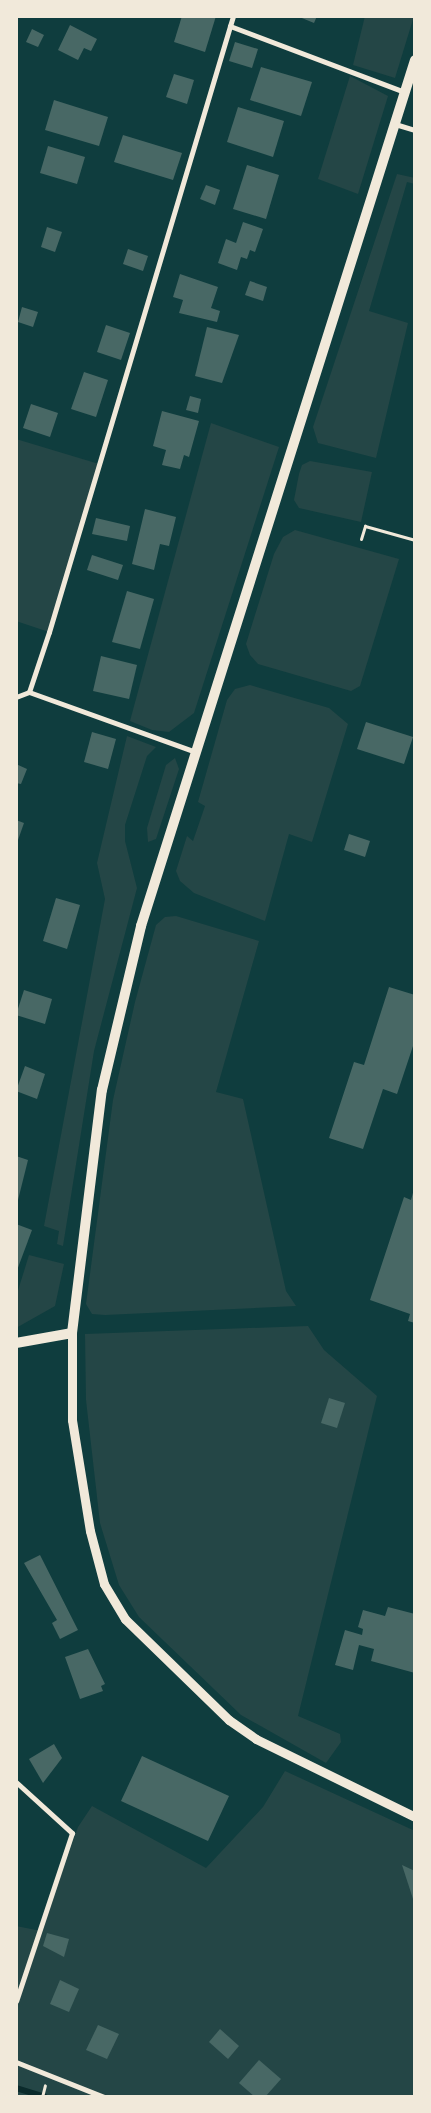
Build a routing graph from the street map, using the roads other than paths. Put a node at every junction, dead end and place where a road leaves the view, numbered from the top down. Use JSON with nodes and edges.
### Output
{"nodes":[{"id":1,"x":233,"y":16,"type":"edge"},
{"id":2,"x":230,"y":26,"type":"junction"},
{"id":3,"x":415,"y":60,"type":"edge"},
{"id":4,"x":405,"y":92,"type":"junction"},
{"id":5,"x":394,"y":124,"type":"junction"},
{"id":6,"x":415,"y":130,"type":"edge"},
{"id":7,"x":30,"y":692,"type":"junction"},
{"id":8,"x":16,"y":697,"type":"edge"},
{"id":9,"x":196,"y":752,"type":"junction"},
{"id":10,"x":72,"y":1334,"type":"junction"},
{"id":11,"x":16,"y":1343,"type":"edge"},
{"id":12,"x":16,"y":1782,"type":"edge"},
{"id":13,"x":415,"y":1817,"type":"edge"},
{"id":14,"x":16,"y":2001,"type":"edge"},
{"id":15,"x":16,"y":2062,"type":"edge"},
{"id":16,"x":104,"y":2097,"type":"edge"}],
"edges":[{"from":1,"to":2,"type":"street"},
{"from":2,"to":4,"type":"street"},
{"from":2,"to":7,"type":"street"},
{"from":3,"to":4,"type":"main road"},
{"from":4,"to":5,"type":"main road"},
{"from":5,"to":6,"type":"street"},
{"from":5,"to":9,"type":"main road"},
{"from":7,"to":8,"type":"street"},
{"from":7,"to":9,"type":"street"},
{"from":9,"to":10,"type":"main road"},
{"from":10,"to":11,"type":"main road"},
{"from":10,"to":13,"type":"street"},
{"from":12,"to":14,"type":"street"},
{"from":15,"to":16,"type":"street"}]}
